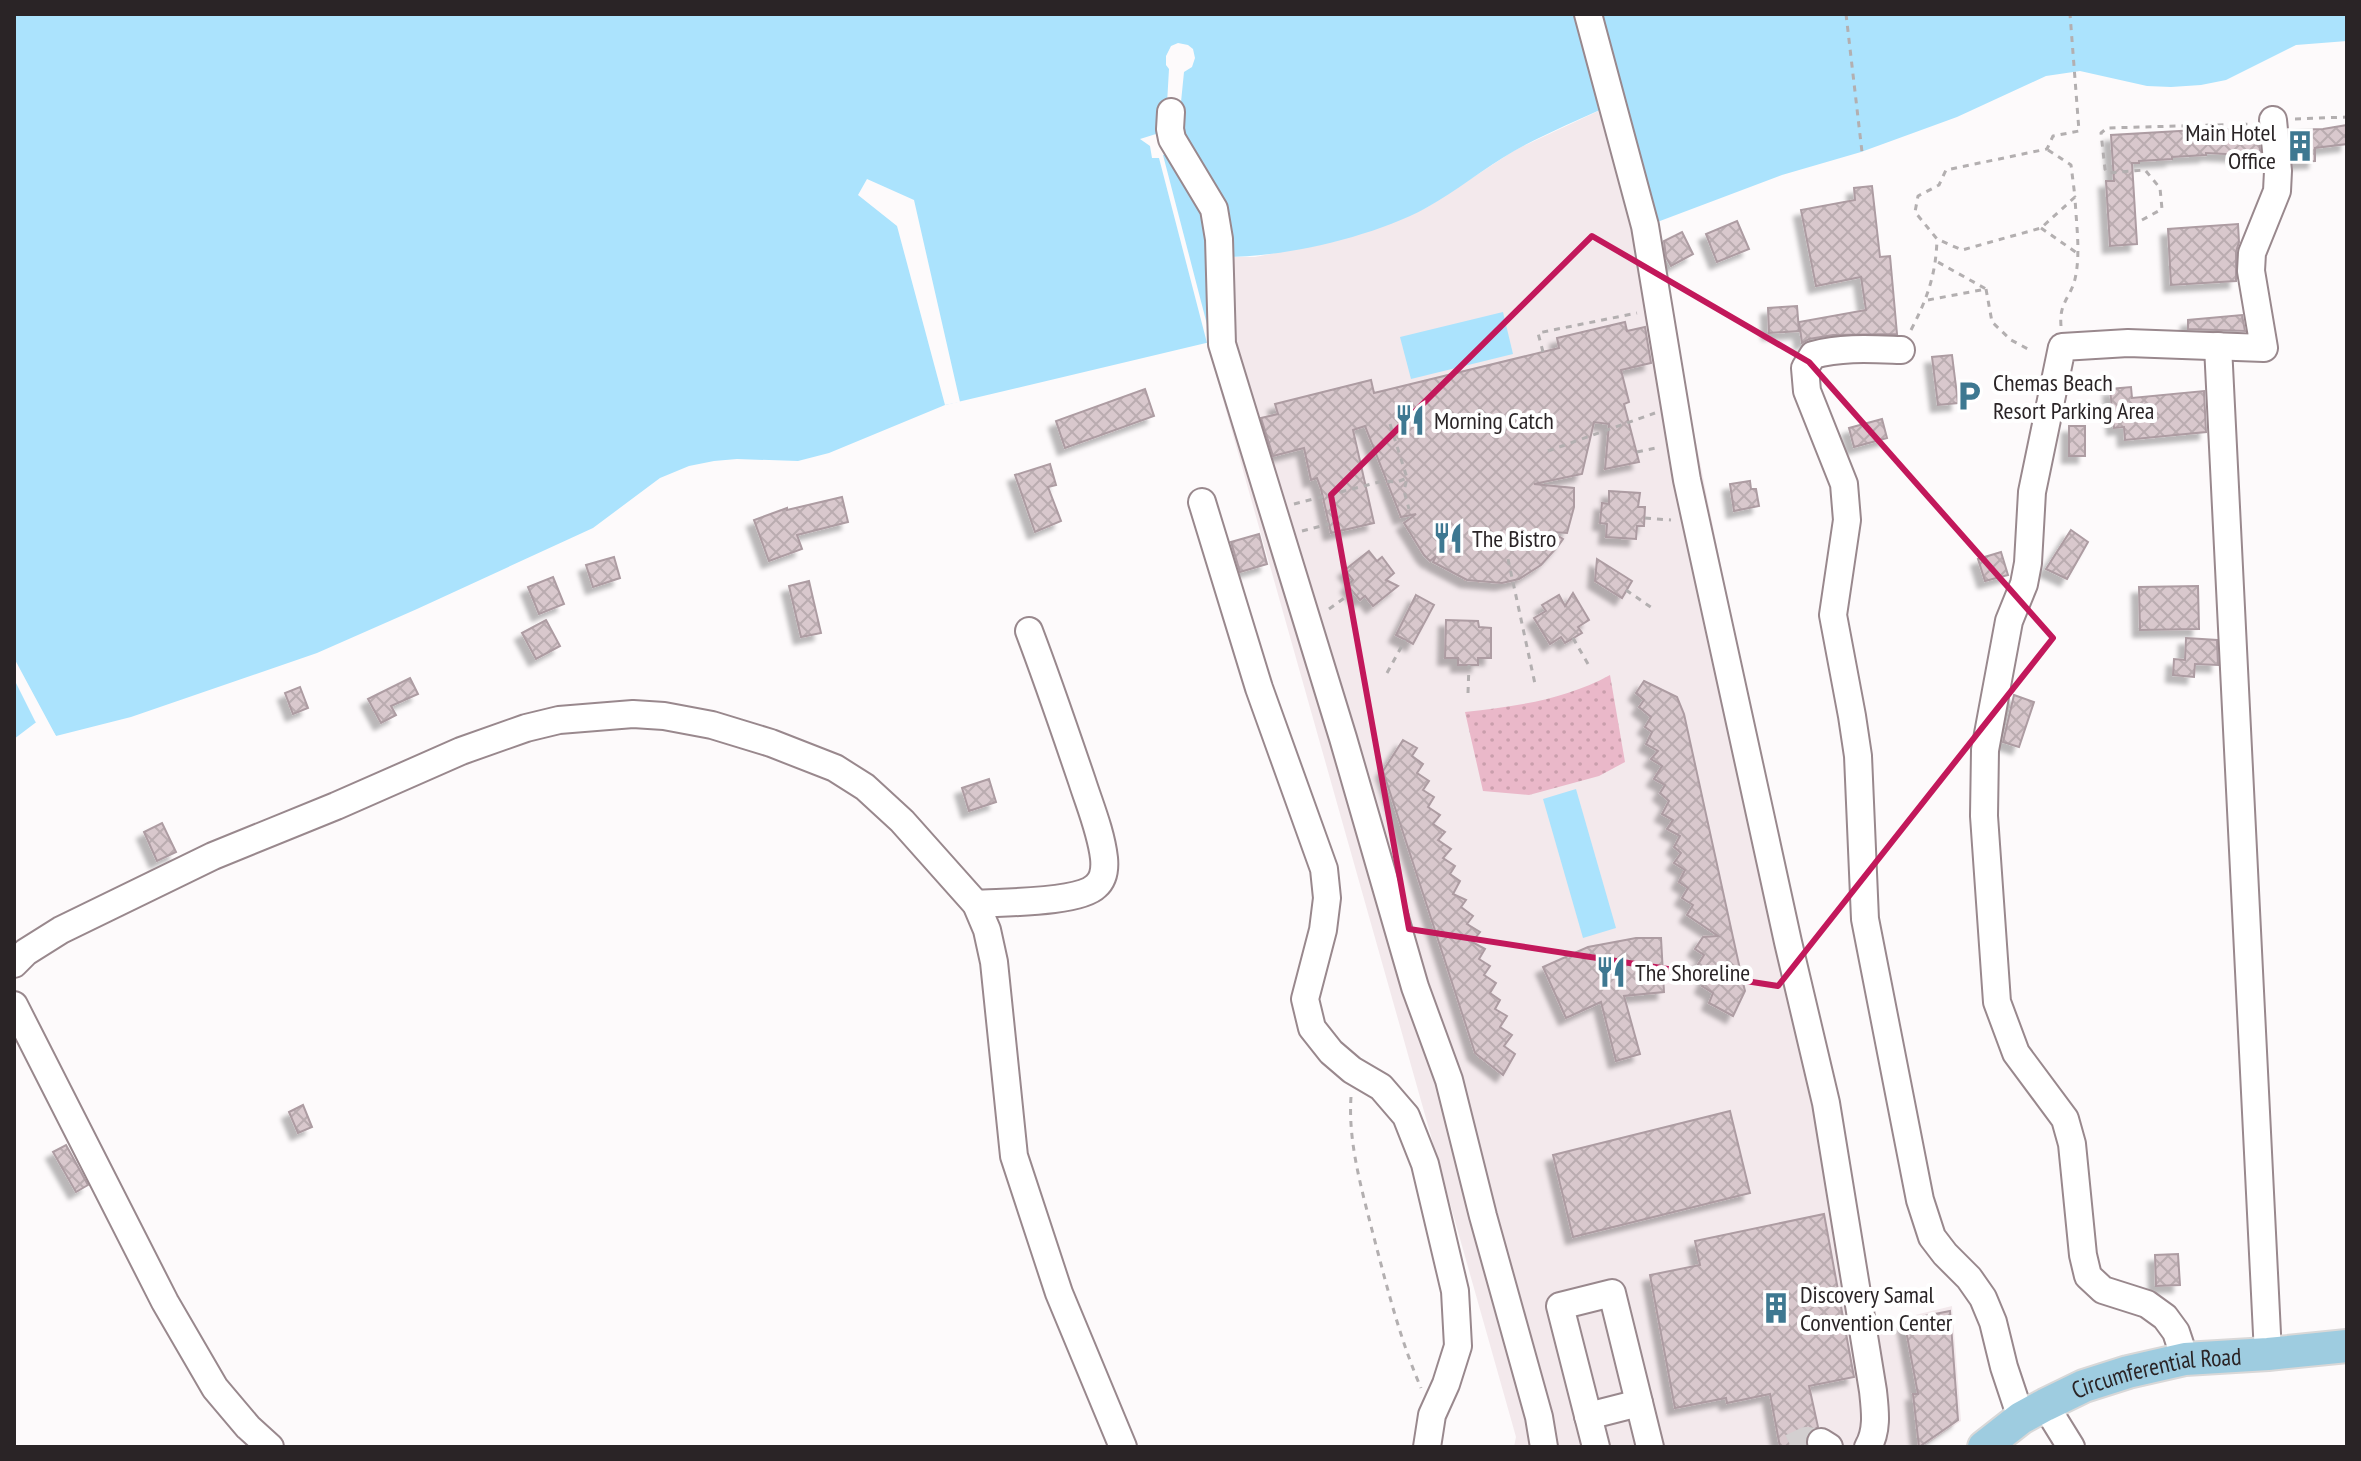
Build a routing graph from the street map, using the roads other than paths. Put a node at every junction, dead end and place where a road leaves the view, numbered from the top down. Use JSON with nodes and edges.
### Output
{"nodes":[{"id":1,"x":1588,"y":14,"type":"edge"},
{"id":2,"x":1171,"y":112,"type":"dead end"},
{"id":3,"x":2273,"y":120,"type":"road end"},
{"id":4,"x":2218,"y":346,"type":"junction"},
{"id":5,"x":1901,"y":350,"type":"road end"},
{"id":6,"x":1202,"y":502,"type":"dead end"},
{"id":7,"x":1029,"y":631,"type":"dead end"},
{"id":8,"x":976,"y":904,"type":"junction"},
{"id":9,"x":14,"y":964,"type":"edge"},
{"id":10,"x":14,"y":1005,"type":"edge"},
{"id":11,"x":2347,"y":1346,"type":"edge"},
{"id":12,"x":2268,"y":1354,"type":"junction"},
{"id":13,"x":2185,"y":1359,"type":"junction"},
{"id":14,"x":1639,"y":1403,"type":"junction"},
{"id":15,"x":2033,"y":1412,"type":"junction"},
{"id":16,"x":1588,"y":1416,"type":"junction"},
{"id":17,"x":270,"y":1447,"type":"edge"},
{"id":18,"x":1123,"y":1447,"type":"edge"},
{"id":19,"x":1427,"y":1447,"type":"edge"},
{"id":20,"x":1544,"y":1447,"type":"edge"},
{"id":21,"x":1596,"y":1447,"type":"edge"},
{"id":22,"x":1650,"y":1447,"type":"edge"},
{"id":23,"x":1868,"y":1447,"type":"edge"},
{"id":24,"x":1984,"y":1447,"type":"edge"},
{"id":25,"x":2071,"y":1447,"type":"edge"}],
"edges":[{"from":1,"to":23,"type":"street"},
{"from":2,"to":20,"type":"street"},
{"from":3,"to":4,"type":"street"},
{"from":4,"to":12,"type":"street"},
{"from":4,"to":13,"type":"street"},
{"from":5,"to":15,"type":"street"},
{"from":6,"to":19,"type":"street"},
{"from":7,"to":8,"type":"street"},
{"from":8,"to":9,"type":"street"},
{"from":8,"to":18,"type":"street"},
{"from":10,"to":17,"type":"street"},
{"from":11,"to":12,"type":"main road","name":"Circumferential Road"},
{"from":12,"to":13,"type":"main road","name":"Circumferential Road"},
{"from":13,"to":15,"type":"main road","name":"Circumferential Road"},
{"from":14,"to":16,"type":"street"},
{"from":14,"to":16,"type":"street"},
{"from":14,"to":22,"type":"street"},
{"from":15,"to":24,"type":"main road","name":"Circumferential Road"},
{"from":15,"to":25,"type":"street"},
{"from":16,"to":21,"type":"street"}]}
